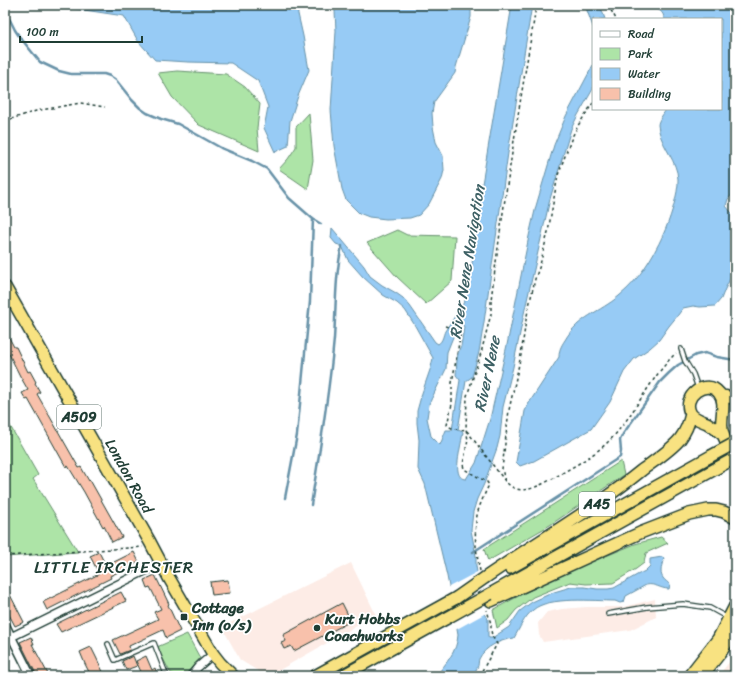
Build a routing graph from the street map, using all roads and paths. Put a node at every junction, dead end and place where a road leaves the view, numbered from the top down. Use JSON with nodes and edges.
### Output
{"nodes":[{"id":1,"x":536,"y":5,"type":"edge"},
{"id":2,"x":608,"y":5,"type":"edge"},
{"id":3,"x":615,"y":18,"type":"edge"},
{"id":4,"x":592,"y":104,"type":"edge"},
{"id":5,"x":105,"y":107,"type":"dead end"},
{"id":6,"x":5,"y":121,"type":"edge"},
{"id":7,"x":5,"y":287,"type":"edge"},
{"id":8,"x":445,"y":326,"type":"dead end"},
{"id":9,"x":681,"y":349,"type":"joint"},
{"id":10,"x":698,"y":389,"type":"junction"},
{"id":11,"x":722,"y":396,"type":"junction"},
{"id":12,"x":735,"y":398,"type":"edge"},
{"id":13,"x":692,"y":414,"type":"junction"},
{"id":14,"x":466,"y":429,"type":"junction"},
{"id":15,"x":722,"y":434,"type":"junction"},
{"id":16,"x":735,"y":444,"type":"edge"},
{"id":17,"x":735,"y":458,"type":"edge"},
{"id":18,"x":505,"y":481,"type":"junction"},
{"id":19,"x":735,"y":518,"type":"edge"},
{"id":20,"x":144,"y":547,"type":"dead end"},
{"id":21,"x":477,"y":553,"type":"dead end"},
{"id":22,"x":5,"y":556,"type":"edge"},
{"id":23,"x":161,"y":564,"type":"junction"},
{"id":24,"x":486,"y":579,"type":"junction"},
{"id":25,"x":490,"y":598,"type":"junction"},
{"id":26,"x":735,"y":606,"type":"edge"},
{"id":27,"x":608,"y":614,"type":"dead end"},
{"id":28,"x":729,"y":618,"type":"junction"},
{"id":29,"x":5,"y":624,"type":"edge"},
{"id":30,"x":735,"y":630,"type":"edge"},
{"id":31,"x":492,"y":636,"type":"dead end"},
{"id":32,"x":11,"y":637,"type":"junction"},
{"id":33,"x":108,"y":644,"type":"dead end"},
{"id":34,"x":213,"y":654,"type":"junction"},
{"id":35,"x":707,"y":673,"type":"edge"},
{"id":36,"x":31,"y":676,"type":"edge"},
{"id":37,"x":168,"y":676,"type":"edge"},
{"id":38,"x":191,"y":676,"type":"edge"},
{"id":39,"x":232,"y":676,"type":"edge"},
{"id":40,"x":315,"y":676,"type":"edge"},
{"id":41,"x":342,"y":676,"type":"edge"},
{"id":42,"x":479,"y":676,"type":"edge"},
{"id":43,"x":689,"y":676,"type":"edge"}],
"edges":[{"from":1,"to":14,"type":"path"},
{"from":2,"to":3,"type":"path"},
{"from":4,"to":18,"type":"path"},
{"from":5,"to":6,"type":"path"},
{"from":7,"to":23,"type":"highway","name":"London Road","number":"A509"},
{"from":8,"to":14,"type":"path"},
{"from":9,"to":10,"type":"lane"},
{"from":9,"to":18,"type":"path"},
{"from":10,"to":11,"type":"highway"},
{"from":10,"to":13,"type":"highway"},
{"from":11,"to":12,"type":"highway"},
{"from":11,"to":15,"type":"highway"},
{"from":13,"to":15,"type":"highway"},
{"from":13,"to":24,"type":"highway","number":"A45"},
{"from":14,"to":18,"type":"path"},
{"from":14,"to":21,"type":"path"},
{"from":15,"to":17,"type":"highway"},
{"from":16,"to":24,"type":"highway","number":"A45","bridge":true},
{"from":17,"to":25,"type":"highway","number":"A45"},
{"from":19,"to":25,"type":"highway"},
{"from":20,"to":22,"type":"path"},
{"from":23,"to":32,"type":"street"},
{"from":23,"to":34,"type":"highway","name":"London Road","number":"A509"},
{"from":24,"to":40,"type":"highway","number":"A45","bridge":true},
{"from":25,"to":41,"type":"highway","number":"A45","bridge":true},
{"from":26,"to":28,"type":"highway"},
{"from":27,"to":28,"type":"lane"},
{"from":28,"to":43,"type":"highway"},
{"from":29,"to":32,"type":"street"},
{"from":30,"to":35,"type":"highway"},
{"from":31,"to":42,"type":"path"},
{"from":32,"to":36,"type":"street"},
{"from":33,"to":37,"type":"lane"},
{"from":34,"to":38,"type":"street"},
{"from":34,"to":39,"type":"highway","name":"London Road","number":"A509"}]}
